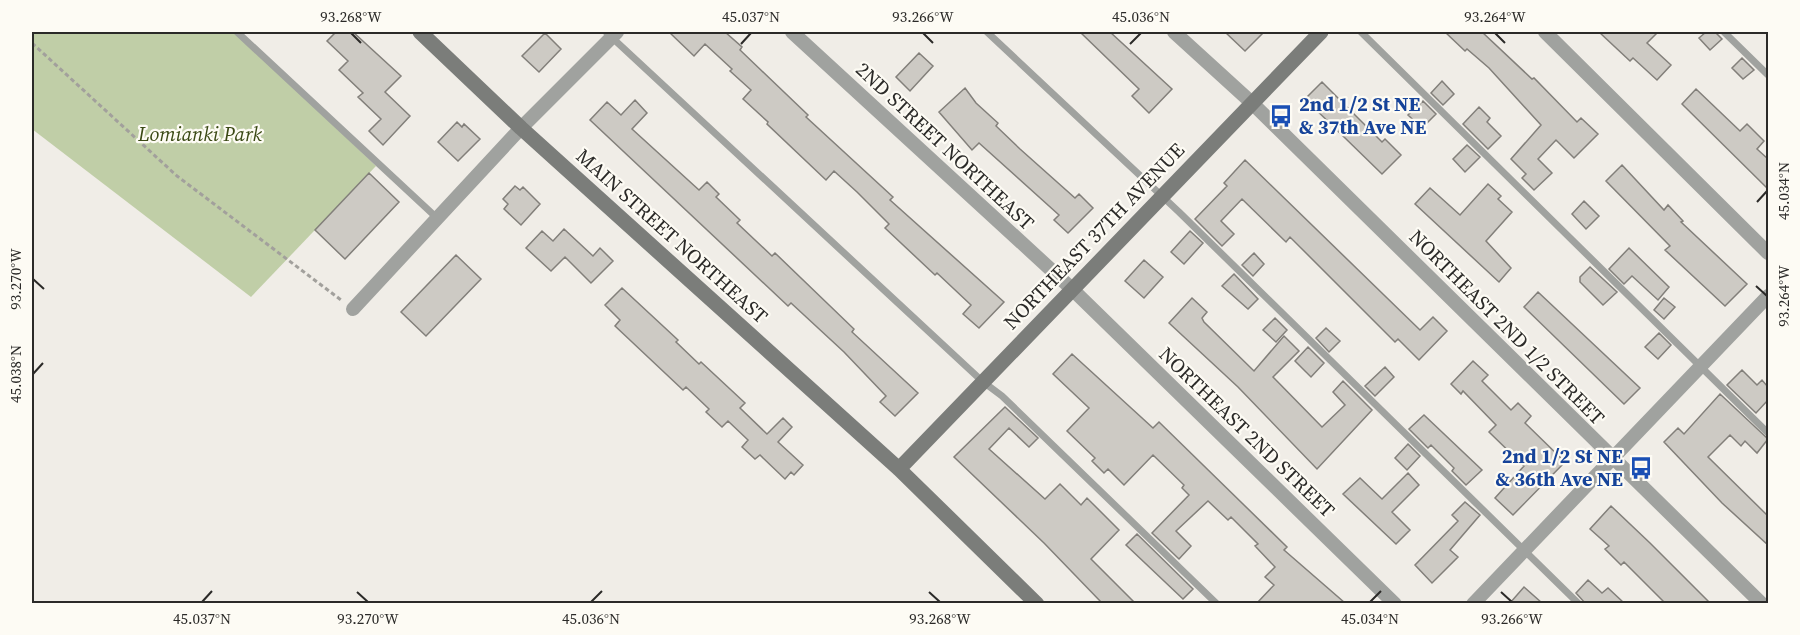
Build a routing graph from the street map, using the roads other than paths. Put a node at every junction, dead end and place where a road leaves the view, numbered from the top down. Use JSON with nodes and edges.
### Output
{"nodes":[{"id":1,"x":237,"y":32,"type":"edge"},
{"id":2,"x":420,"y":32,"type":"edge"},
{"id":3,"x":792,"y":32,"type":"edge"},
{"id":4,"x":987,"y":32,"type":"edge"},
{"id":5,"x":1174,"y":32,"type":"edge"},
{"id":6,"x":1321,"y":32,"type":"edge"},
{"id":7,"x":1361,"y":32,"type":"edge"},
{"id":8,"x":1545,"y":32,"type":"edge"},
{"id":9,"x":1724,"y":32,"type":"edge"},
{"id":10,"x":612,"y":33,"type":"edge"},
{"id":11,"x":1768,"y":75,"type":"edge"},
{"id":12,"x":1252,"y":104,"type":"junction"},
{"id":13,"x":521,"y":128,"type":"junction"},
{"id":14,"x":1162,"y":196,"type":"junction"},
{"id":15,"x":437,"y":218,"type":"junction"},
{"id":16,"x":1768,"y":253,"type":"edge"},
{"id":17,"x":1072,"y":289,"type":"junction"},
{"id":18,"x":1768,"y":296,"type":"edge"},
{"id":19,"x":352,"y":309,"type":"road end"},
{"id":20,"x":1700,"y":366,"type":"junction"},
{"id":21,"x":982,"y":381,"type":"junction"},
{"id":22,"x":1768,"y":433,"type":"edge"},
{"id":23,"x":1612,"y":458,"type":"junction"},
{"id":24,"x":899,"y":469,"type":"junction"},
{"id":25,"x":1524,"y":550,"type":"junction"},
{"id":26,"x":1037,"y":603,"type":"edge"},
{"id":27,"x":1217,"y":603,"type":"edge"},
{"id":28,"x":1395,"y":603,"type":"edge"},
{"id":29,"x":1473,"y":603,"type":"edge"},
{"id":30,"x":1579,"y":603,"type":"edge"},
{"id":31,"x":1761,"y":603,"type":"edge"}],
"edges":[{"from":1,"to":15,"type":"lane"},
{"from":2,"to":13,"type":"street","name":"MAIN STREET NORTHEAST"},
{"from":3,"to":17,"type":"street","name":"2ND STREET NORTHEAST"},
{"from":4,"to":14,"type":"lane"},
{"from":5,"to":12,"type":"street","name":"NORTHEAST 2ND 1/2 STREET"},
{"from":6,"to":12,"type":"street","name":"NORTHEAST 37TH AVENUE"},
{"from":7,"to":20,"type":"lane"},
{"from":8,"to":16,"type":"street"},
{"from":9,"to":11,"type":"lane"},
{"from":10,"to":13,"type":"street"},
{"from":10,"to":21,"type":"lane"},
{"from":12,"to":14,"type":"street","name":"NORTHEAST 37TH AVENUE"},
{"from":12,"to":23,"type":"street","name":"NORTHEAST 2ND 1/2 STREET"},
{"from":13,"to":15,"type":"street"},
{"from":13,"to":24,"type":"street","name":"MAIN STREET NORTHEAST"},
{"from":14,"to":17,"type":"street","name":"NORTHEAST 37TH AVENUE"},
{"from":14,"to":25,"type":"lane"},
{"from":15,"to":19,"type":"street"},
{"from":17,"to":21,"type":"street","name":"NORTHEAST 37TH AVENUE"},
{"from":17,"to":28,"type":"street","name":"NORTHEAST 2ND STREET"},
{"from":18,"to":20,"type":"street"},
{"from":20,"to":22,"type":"lane"},
{"from":20,"to":23,"type":"street"},
{"from":21,"to":24,"type":"street","name":"NORTHEAST 37TH AVENUE"},
{"from":21,"to":27,"type":"lane"},
{"from":23,"to":25,"type":"street"},
{"from":23,"to":31,"type":"street","name":"NORTHEAST 2ND 1/2 STREET"},
{"from":24,"to":26,"type":"street","name":"MAIN STREET NORTHEAST"},
{"from":25,"to":29,"type":"street"},
{"from":25,"to":30,"type":"lane"}]}
